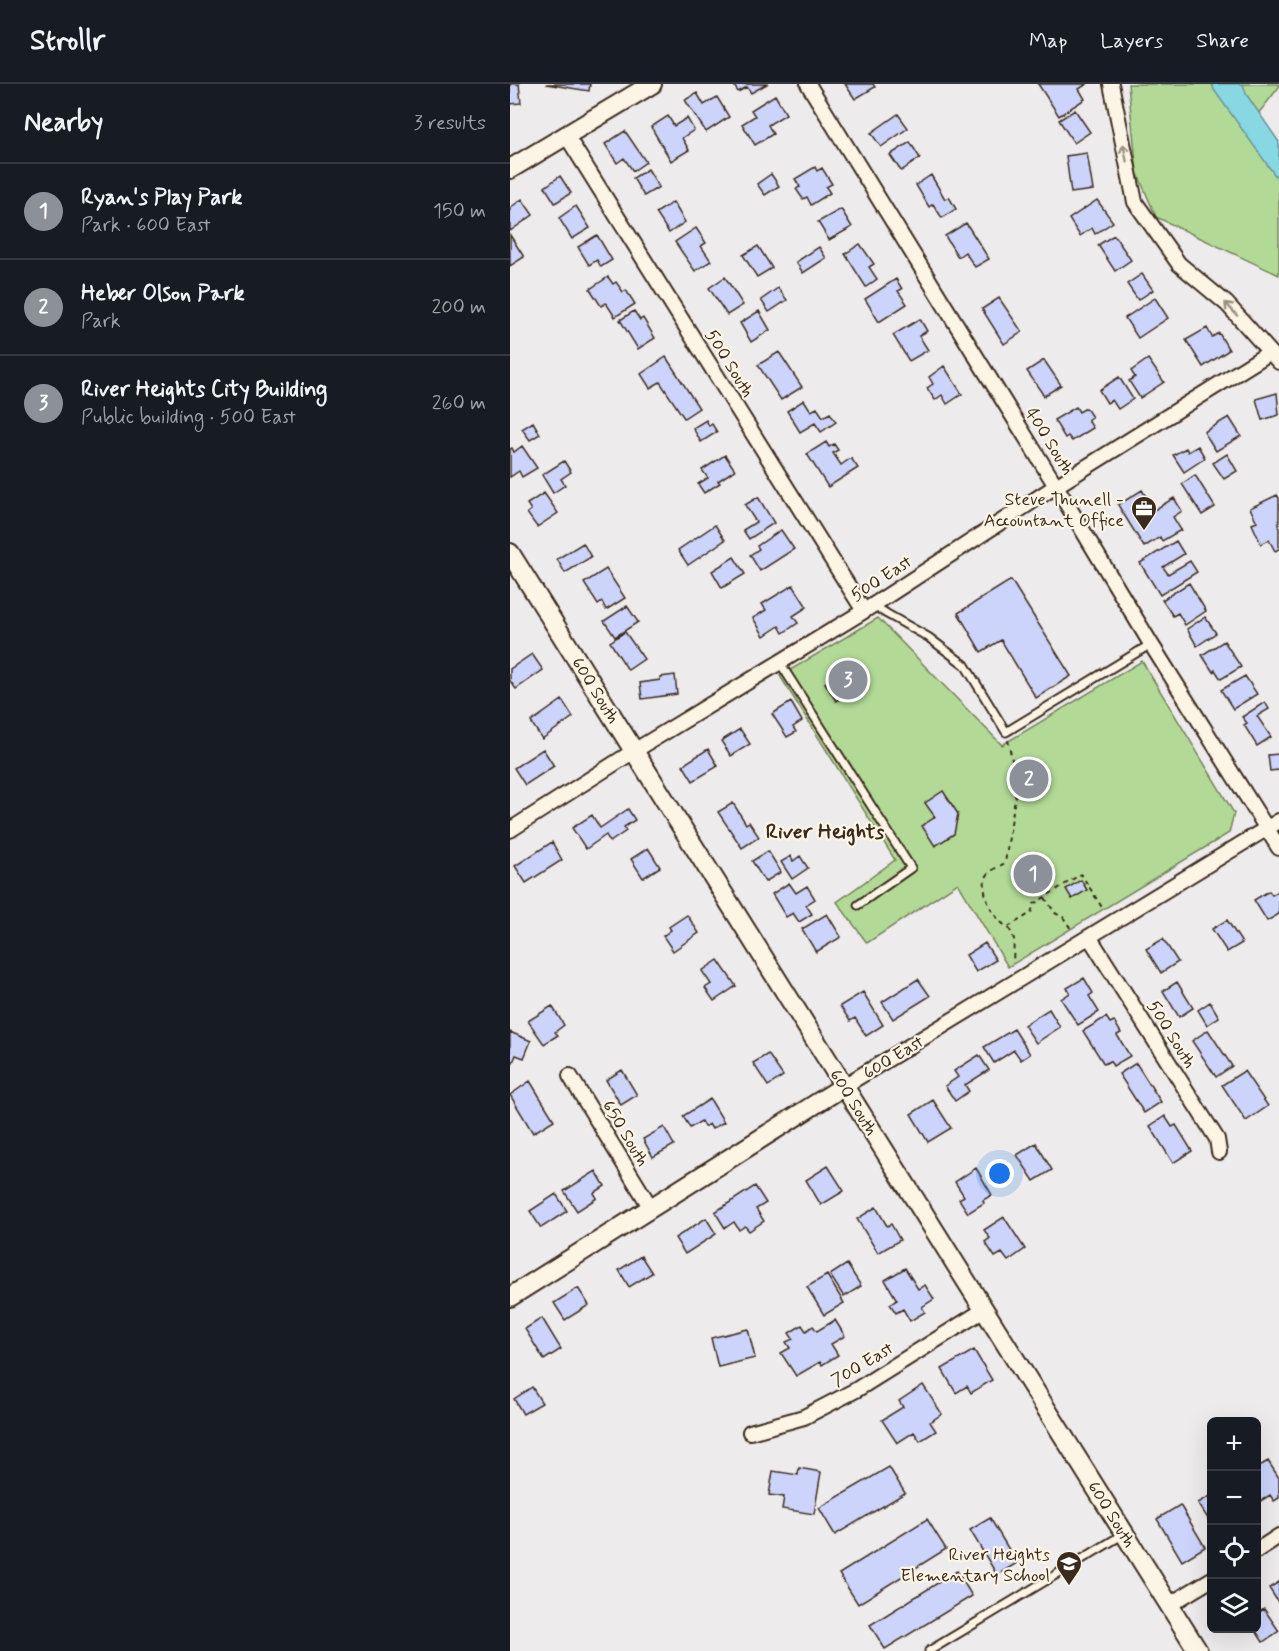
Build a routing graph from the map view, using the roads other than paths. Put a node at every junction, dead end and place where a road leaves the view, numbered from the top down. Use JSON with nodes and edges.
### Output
{"nodes":[{"id":1,"x":652,"y":84,"type":"edge"},
{"id":2,"x":808,"y":84,"type":"edge"},
{"id":3,"x":1111,"y":84,"type":"edge"},
{"id":4,"x":566,"y":135,"type":"junction"},
{"id":5,"x":510,"y":169,"type":"edge"},
{"id":6,"x":1274,"y":358,"type":"edge"},
{"id":7,"x":1056,"y":486,"type":"junction"},
{"id":8,"x":510,"y":553,"type":"edge"},
{"id":9,"x":868,"y":608,"type":"junction"},
{"id":10,"x":1151,"y":644,"type":"junction"},
{"id":11,"x":780,"y":663,"type":"junction"},
{"id":12,"x":634,"y":751,"type":"junction"},
{"id":13,"x":1273,"y":825,"type":"edge"},
{"id":14,"x":510,"y":830,"type":"edge"},
{"id":15,"x":1279,"y":848,"type":"edge"},
{"id":16,"x":858,"y":905,"type":"dead end"},
{"id":17,"x":1090,"y":938,"type":"junction"},
{"id":18,"x":570,"y":1076,"type":"dead end"},
{"id":19,"x":844,"y":1086,"type":"junction"},
{"id":20,"x":1218,"y":1152,"type":"dead end"},
{"id":21,"x":651,"y":1208,"type":"junction"},
{"id":22,"x":510,"y":1297,"type":"edge"},
{"id":23,"x":984,"y":1310,"type":"junction"},
{"id":24,"x":750,"y":1432,"type":"dead end"},
{"id":25,"x":1124,"y":1533,"type":"junction"},
{"id":26,"x":1279,"y":1536,"type":"edge"},
{"id":27,"x":1261,"y":1548,"type":"edge"},
{"id":28,"x":1207,"y":1582,"type":"edge"},
{"id":29,"x":1169,"y":1605,"type":"junction"},
{"id":30,"x":929,"y":1651,"type":"edge"},
{"id":31,"x":1198,"y":1651,"type":"edge"}],
"edges":[{"from":1,"to":4,"type":"street"},
{"from":2,"to":7,"type":"street","name":"400 South"},
{"from":6,"to":3,"type":"street","one_way":true},
{"from":4,"to":5,"type":"street"},
{"from":4,"to":9,"type":"street","name":"500 South"},
{"from":6,"to":7,"type":"street","name":"500 East"},
{"from":7,"to":9,"type":"street","name":"500 East"},
{"from":7,"to":10,"type":"street","name":"400 South"},
{"from":8,"to":12,"type":"street","name":"600 South"},
{"from":9,"to":10,"type":"lane"},
{"from":9,"to":11,"type":"street","name":"500 East"},
{"from":10,"to":13,"type":"street","name":"400 South"},
{"from":11,"to":12,"type":"street","name":"500 East"},
{"from":11,"to":16,"type":"lane"},
{"from":12,"to":14,"type":"street","name":"500 East"},
{"from":12,"to":19,"type":"street","name":"600 South"},
{"from":13,"to":15,"type":"street","name":"400 South"},
{"from":13,"to":17,"type":"street","name":"600 East"},
{"from":17,"to":19,"type":"street","name":"600 East"},
{"from":17,"to":20,"type":"street","name":"500 South"},
{"from":18,"to":21,"type":"street","name":"650 South"},
{"from":19,"to":21,"type":"street","name":"600 East"},
{"from":19,"to":23,"type":"street","name":"600 South"},
{"from":21,"to":22,"type":"street","name":"600 East"},
{"from":23,"to":24,"type":"street","name":"700 East"},
{"from":23,"to":25,"type":"street","name":"600 South"},
{"from":25,"to":29,"type":"street","name":"600 South"},
{"from":25,"to":30,"type":"lane"},
{"from":26,"to":27,"type":"street"},
{"from":28,"to":29,"type":"street"},
{"from":29,"to":31,"type":"street","name":"600 South"}]}
